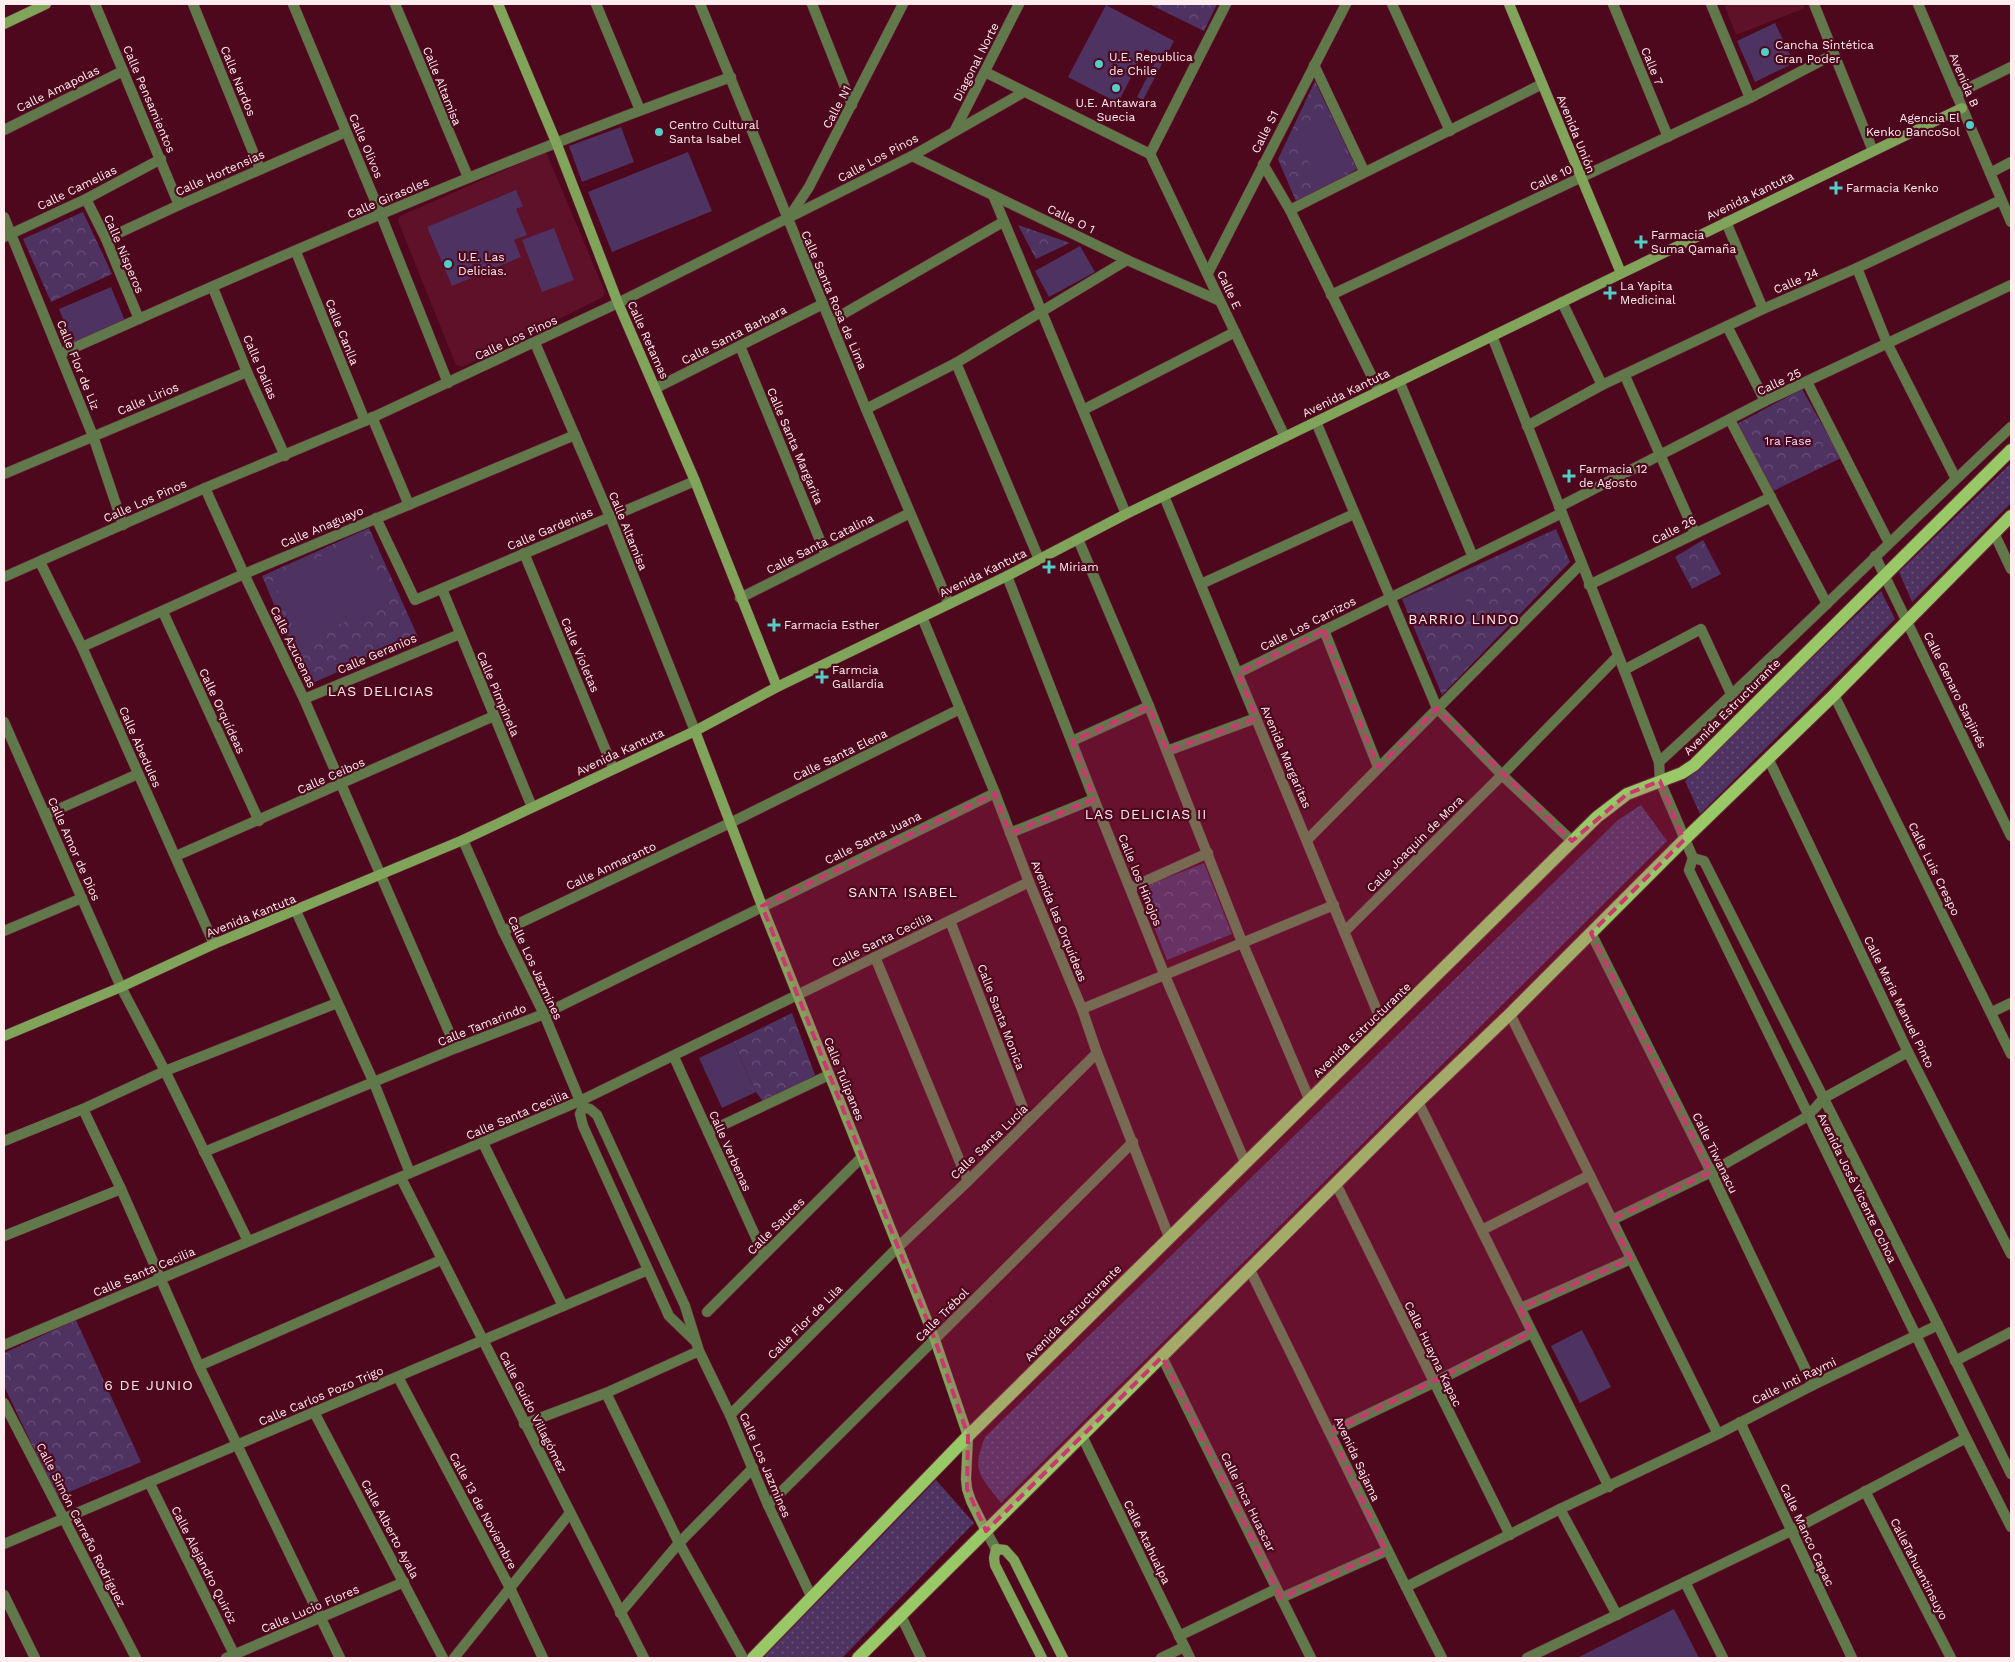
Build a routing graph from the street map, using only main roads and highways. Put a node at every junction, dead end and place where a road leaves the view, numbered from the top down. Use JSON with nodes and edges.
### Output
{"nodes":[{"id":1,"x":2011,"y":450,"type":"edge"},
{"id":2,"x":2011,"y":516,"type":"edge"},
{"id":3,"x":753,"y":1658,"type":"edge"},
{"id":4,"x":858,"y":1658,"type":"edge"}],
"edges":[{"from":1,"to":3,"type":"main road","name":"Avenida Estructurante"},
{"from":2,"to":4,"type":"main road"}]}
